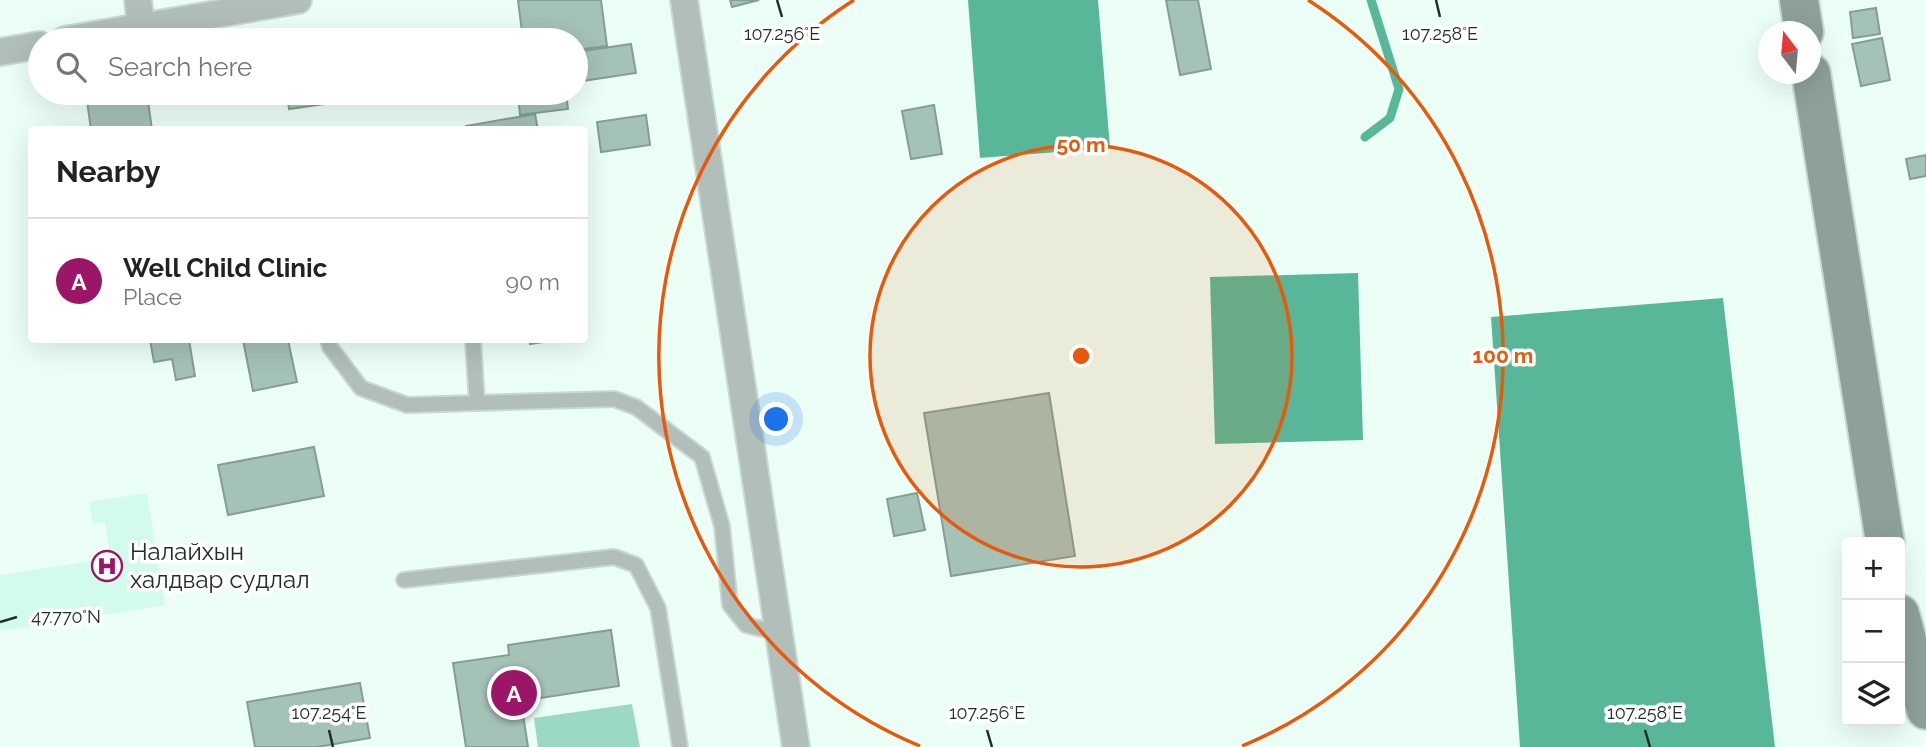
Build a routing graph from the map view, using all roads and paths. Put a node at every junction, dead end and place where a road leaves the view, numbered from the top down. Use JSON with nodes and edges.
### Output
{"nodes":[{"id":1,"x":138,"y":0,"type":"edge"},
{"id":2,"x":298,"y":0,"type":"edge"},
{"id":3,"x":684,"y":0,"type":"edge"},
{"id":4,"x":1799,"y":0,"type":"edge"},
{"id":5,"x":1802,"y":21,"type":"edge"},
{"id":6,"x":141,"y":27,"type":"junction"},
{"id":7,"x":135,"y":28,"type":"edge"},
{"id":8,"x":28,"y":47,"type":"edge"},
{"id":9,"x":0,"y":52,"type":"edge"},
{"id":10,"x":1813,"y":84,"type":"edge"},
{"id":11,"x":329,"y":343,"type":"edge"},
{"id":12,"x":473,"y":343,"type":"edge"},
{"id":13,"x":477,"y":403,"type":"junction"},
{"id":14,"x":1884,"y":537,"type":"edge"},
{"id":15,"x":404,"y":580,"type":"dead end"},
{"id":16,"x":779,"y":633,"type":"junction"},
{"id":17,"x":1905,"y":638,"type":"edge"},
{"id":18,"x":1926,"y":710,"type":"edge"},
{"id":19,"x":680,"y":747,"type":"edge"},
{"id":20,"x":796,"y":747,"type":"edge"}],
"edges":[{"from":1,"to":6,"type":"street"},
{"from":2,"to":6,"type":"street"},
{"from":3,"to":16,"type":"street"},
{"from":4,"to":5,"type":"street"},
{"from":6,"to":7,"type":"street"},
{"from":8,"to":9,"type":"street"},
{"from":10,"to":14,"type":"street"},
{"from":11,"to":13,"type":"lane"},
{"from":12,"to":13,"type":"lane"},
{"from":13,"to":16,"type":"lane"},
{"from":15,"to":19,"type":"lane"},
{"from":16,"to":20,"type":"street"},
{"from":17,"to":18,"type":"street"}]}
